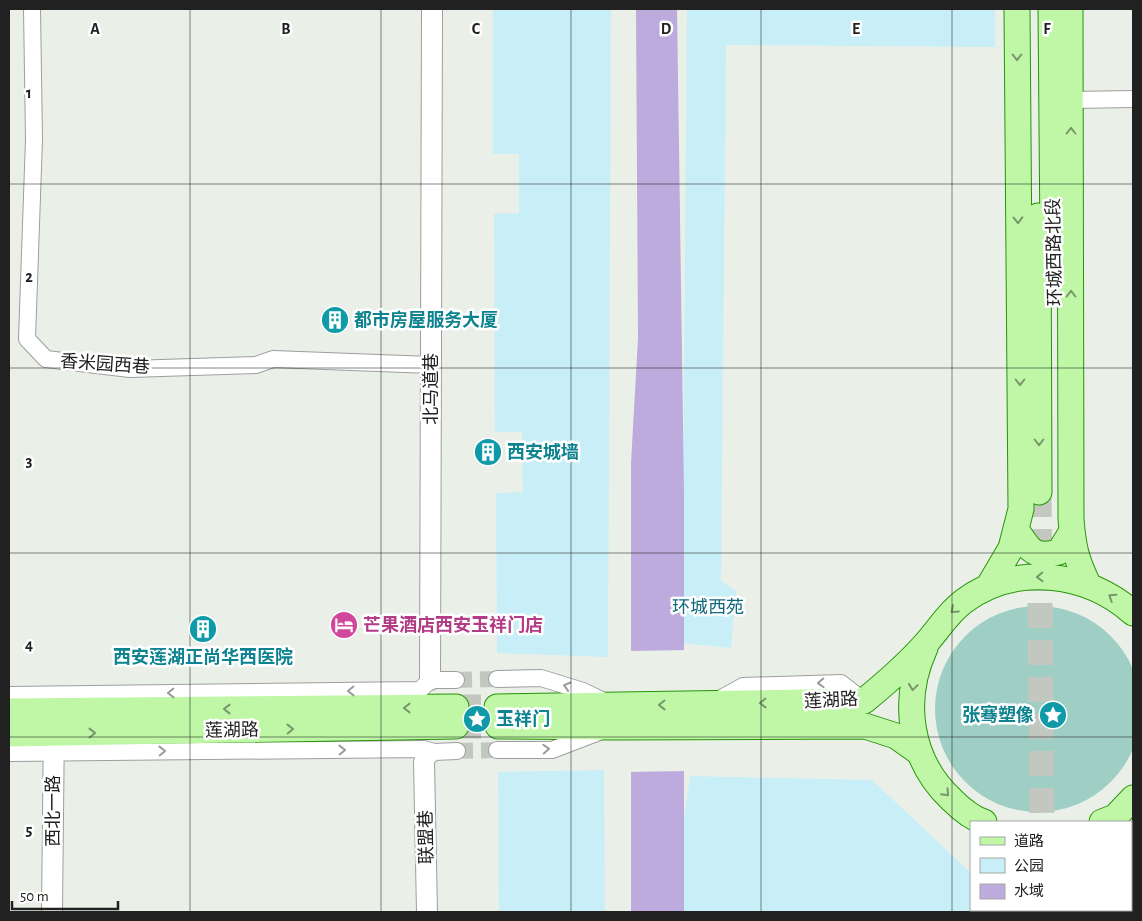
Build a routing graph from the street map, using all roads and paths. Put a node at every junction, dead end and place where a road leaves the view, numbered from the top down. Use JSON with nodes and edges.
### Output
{"nodes":[{"id":1,"x":32,"y":9,"type":"edge"},
{"id":2,"x":432,"y":9,"type":"edge"},
{"id":3,"x":1017,"y":9,"type":"edge"},
{"id":4,"x":1036,"y":9,"type":"edge"},
{"id":5,"x":1051,"y":9,"type":"edge"},
{"id":6,"x":1070,"y":9,"type":"edge"},
{"id":7,"x":1133,"y":99,"type":"edge"},
{"id":8,"x":1071,"y":100,"type":"junction"},
{"id":9,"x":431,"y":365,"type":"junction"},
{"id":10,"x":1016,"y":529,"type":"junction"},
{"id":11,"x":1072,"y":530,"type":"junction"},
{"id":12,"x":1088,"y":584,"type":"junction"},
{"id":13,"x":988,"y":587,"type":"junction"},
{"id":14,"x":1133,"y":613,"type":"edge"},
{"id":15,"x":928,"y":641,"type":"junction"},
{"id":16,"x":497,"y":679,"type":"tunnel mouth"},
{"id":17,"x":430,"y":680,"type":"junction"},
{"id":18,"x":456,"y":680,"type":"tunnel mouth"},
{"id":19,"x":9,"y":695,"type":"edge"},
{"id":20,"x":853,"y":701,"type":"junction"},
{"id":21,"x":9,"y":711,"type":"edge"},
{"id":22,"x":711,"y":715,"type":"junction"},
{"id":23,"x":612,"y":716,"type":"junction"},
{"id":24,"x":456,"y":717,"type":"tunnel mouth"},
{"id":25,"x":853,"y":726,"type":"junction"},
{"id":26,"x":497,"y":728,"type":"tunnel mouth"},
{"id":27,"x":54,"y":732,"type":"junction"},
{"id":28,"x":9,"y":734,"type":"edge"},
{"id":29,"x":457,"y":751,"type":"tunnel mouth"},
{"id":30,"x":9,"y":753,"type":"edge"},
{"id":31,"x":920,"y":753,"type":"junction"},
{"id":32,"x":429,"y":757,"type":"junction"},
{"id":33,"x":980,"y":821,"type":"edge"},
{"id":34,"x":52,"y":912,"type":"edge"},
{"id":35,"x":427,"y":912,"type":"edge"}],
"edges":[{"from":1,"to":9,"type":"street","name":"香米园西巷"},
{"from":2,"to":9,"type":"street","name":"北马道巷"},
{"from":3,"to":10,"type":"main road","one_way":true},
{"from":4,"to":5,"type":"main road","name":"环城西路北段","one_way":true},
{"from":6,"to":8,"type":"main road"},
{"from":7,"to":8,"type":"street"},
{"from":11,"to":8,"type":"main road","one_way":true},
{"from":9,"to":17,"type":"street","name":"北马道巷"},
{"from":10,"to":11,"type":"main road"},
{"from":10,"to":13,"type":"main road"},
{"from":11,"to":12,"type":"main road"},
{"from":12,"to":13,"type":"main road","one_way":true},
{"from":14,"to":12,"type":"main road","one_way":true},
{"from":13,"to":15,"type":"main road","one_way":true},
{"from":15,"to":20,"type":"main road","name":"莲湖路"},
{"from":15,"to":31,"type":"main road","one_way":true},
{"from":23,"to":16,"type":"street","one_way":true},
{"from":17,"to":18,"type":"street"},
{"from":17,"to":19,"type":"street","one_way":true},
{"from":20,"to":22,"type":"main road","name":"莲湖路","one_way":true},
{"from":20,"to":25,"type":"main road"},
{"from":21,"to":27,"type":"main road","name":"莲湖路"},
{"from":22,"to":23,"type":"main road"},
{"from":22,"to":25,"type":"main road","name":"莲湖路"},
{"from":23,"to":26,"type":"main road"},
{"from":24,"to":27,"type":"main road","name":"莲湖路"},
{"from":25,"to":31,"type":"main road","name":"莲湖路"},
{"from":27,"to":28,"type":"main road","name":"莲湖路"},
{"from":27,"to":30,"type":"street"},
{"from":27,"to":32,"type":"street","one_way":true},
{"from":27,"to":34,"type":"street","name":"西北一路"},
{"from":29,"to":32,"type":"street"},
{"from":31,"to":33,"type":"main road","one_way":true},
{"from":32,"to":35,"type":"street","name":"联盟巷"}]}
